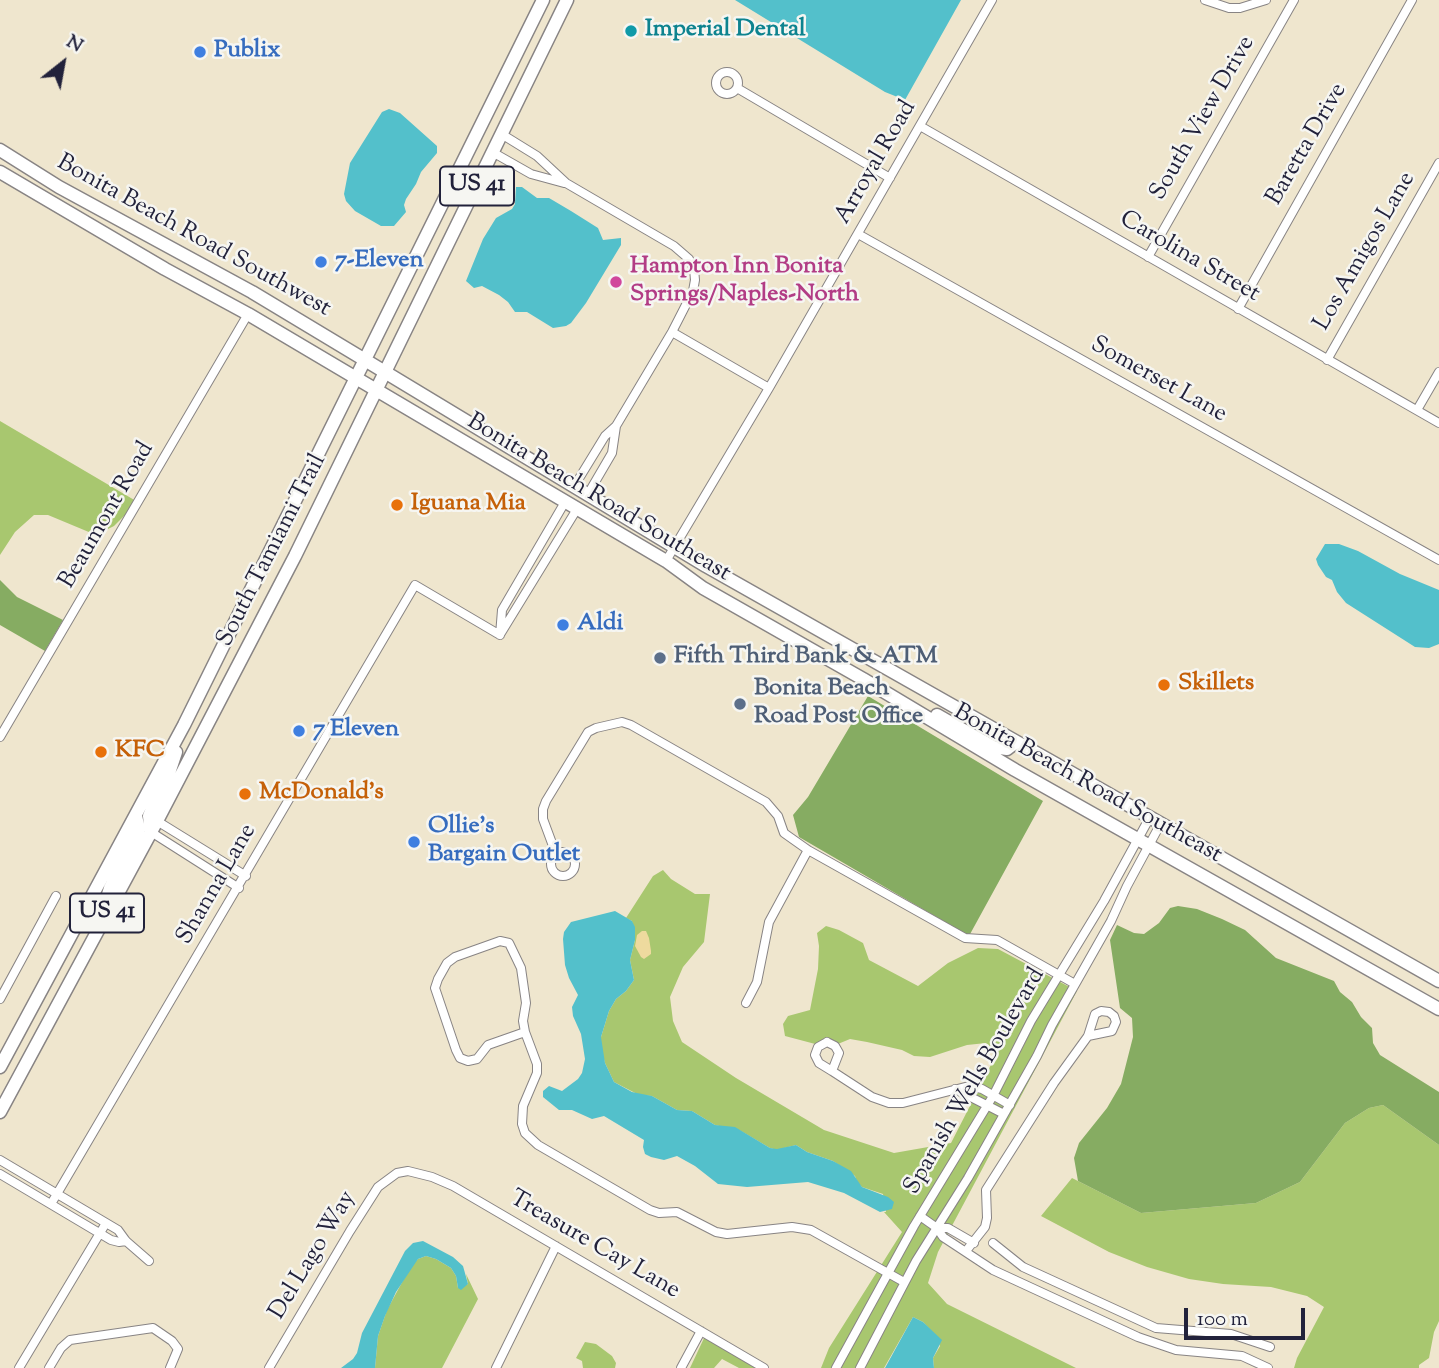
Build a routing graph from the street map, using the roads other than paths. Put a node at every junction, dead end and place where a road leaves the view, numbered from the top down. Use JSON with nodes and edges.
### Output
{"nodes":[{"id":1,"x":544,"y":0,"type":"edge"},
{"id":2,"x":567,"y":0,"type":"edge"},
{"id":3,"x":992,"y":0,"type":"edge"},
{"id":4,"x":1205,"y":0,"type":"edge"},
{"id":5,"x":1266,"y":0,"type":"edge"},
{"id":6,"x":1294,"y":0,"type":"edge"},
{"id":7,"x":1412,"y":0,"type":"edge"},
{"id":8,"x":737,"y":88,"type":"dead end"},
{"id":9,"x":920,"y":127,"type":"junction"},
{"id":10,"x":503,"y":135,"type":"junction"},
{"id":11,"x":0,"y":150,"type":"edge"},
{"id":12,"x":494,"y":153,"type":"junction"},
{"id":13,"x":1439,"y":163,"type":"edge"},
{"id":14,"x":0,"y":172,"type":"edge"},
{"id":15,"x":41,"y":176,"type":"junction"},
{"id":16,"x":890,"y":178,"type":"junction"},
{"id":17,"x":566,"y":183,"type":"junction"},
{"id":18,"x":32,"y":190,"type":"junction"},
{"id":19,"x":859,"y":234,"type":"junction"},
{"id":20,"x":1148,"y":257,"type":"junction"},
{"id":21,"x":1237,"y":309,"type":"junction"},
{"id":22,"x":248,"y":314,"type":"junction"},
{"id":23,"x":672,"y":332,"type":"junction"},
{"id":24,"x":365,"y":359,"type":"junction"},
{"id":25,"x":1327,"y":360,"type":"junction"},
{"id":26,"x":386,"y":372,"type":"junction"},
{"id":27,"x":1439,"y":372,"type":"edge"},
{"id":28,"x":356,"y":378,"type":"junction"},
{"id":29,"x":769,"y":388,"type":"junction"},
{"id":30,"x":377,"y":390,"type":"junction"},
{"id":31,"x":1417,"y":411,"type":"junction"},
{"id":32,"x":1439,"y":423,"type":"edge"},
{"id":33,"x":616,"y":426,"type":"junction"},
{"id":34,"x":575,"y":485,"type":"junction"},
{"id":35,"x":588,"y":494,"type":"junction"},
{"id":36,"x":565,"y":502,"type":"junction"},
{"id":37,"x":576,"y":509,"type":"junction"},
{"id":38,"x":674,"y":547,"type":"junction"},
{"id":39,"x":1439,"y":560,"type":"edge"},
{"id":40,"x":666,"y":561,"type":"junction"},
{"id":41,"x":502,"y":610,"type":"junction"},
{"id":42,"x":479,"y":623,"type":"junction"},
{"id":43,"x":500,"y":635,"type":"junction"},
{"id":44,"x":888,"y":694,"type":"junction"},
{"id":45,"x":184,"y":725,"type":"junction"},
{"id":46,"x":0,"y":737,"type":"edge"},
{"id":47,"x":1016,"y":742,"type":"junction"},
{"id":48,"x":136,"y":816,"type":"junction"},
{"id":49,"x":1156,"y":820,"type":"junction"},
{"id":50,"x":154,"y":827,"type":"junction"},
{"id":51,"x":1144,"y":842,"type":"junction"},
{"id":52,"x":808,"y":850,"type":"junction"},
{"id":53,"x":556,"y":854,"type":"dead end"},
{"id":54,"x":246,"y":876,"type":"junction"},
{"id":55,"x":239,"y":888,"type":"junction"},
{"id":56,"x":56,"y":896,"type":"dead end"},
{"id":57,"x":94,"y":938,"type":"junction"},
{"id":58,"x":1060,"y":975,"type":"junction"},
{"id":59,"x":1439,"y":981,"type":"edge"},
{"id":60,"x":1075,"y":984,"type":"junction"},
{"id":61,"x":0,"y":999,"type":"edge"},
{"id":62,"x":746,"y":1003,"type":"dead end"},
{"id":63,"x":1439,"y":1009,"type":"edge"},
{"id":64,"x":525,"y":1032,"type":"junction"},
{"id":65,"x":1088,"y":1036,"type":"dead end"},
{"id":66,"x":0,"y":1067,"type":"edge"},
{"id":67,"x":832,"y":1071,"type":"dead end"},
{"id":68,"x":956,"y":1089,"type":"junction"},
{"id":69,"x":993,"y":1096,"type":"junction"},
{"id":70,"x":988,"y":1105,"type":"junction"},
{"id":71,"x":1010,"y":1105,"type":"junction"},
{"id":72,"x":0,"y":1112,"type":"edge"},
{"id":73,"x":1004,"y":1114,"type":"junction"},
{"id":74,"x":0,"y":1160,"type":"edge"},
{"id":75,"x":400,"y":1172,"type":"joint"},
{"id":76,"x":0,"y":1174,"type":"edge"},
{"id":77,"x":57,"y":1194,"type":"junction"},
{"id":78,"x":51,"y":1204,"type":"junction"},
{"id":79,"x":920,"y":1216,"type":"junction"},
{"id":80,"x":106,"y":1223,"type":"junction"},
{"id":81,"x":937,"y":1228,"type":"junction"},
{"id":82,"x":100,"y":1233,"type":"junction"},
{"id":83,"x":126,"y":1241,"type":"junction"},
{"id":84,"x":974,"y":1243,"type":"junction"},
{"id":85,"x":993,"y":1243,"type":"dead end"},
{"id":86,"x":556,"y":1246,"type":"junction"},
{"id":87,"x":966,"y":1251,"type":"junction"},
{"id":88,"x":149,"y":1261,"type":"dead end"},
{"id":89,"x":888,"y":1273,"type":"junction"},
{"id":90,"x":904,"y":1283,"type":"junction"},
{"id":91,"x":701,"y":1331,"type":"junction"},
{"id":92,"x":1200,"y":1332,"type":"junction"},
{"id":93,"x":1270,"y":1347,"type":"dead end"},
{"id":94,"x":1198,"y":1351,"type":"junction"},
{"id":95,"x":19,"y":1368,"type":"edge"},
{"id":96,"x":49,"y":1368,"type":"edge"},
{"id":97,"x":170,"y":1368,"type":"edge"},
{"id":98,"x":269,"y":1368,"type":"edge"},
{"id":99,"x":496,"y":1368,"type":"edge"},
{"id":100,"x":681,"y":1368,"type":"edge"},
{"id":101,"x":764,"y":1368,"type":"edge"},
{"id":102,"x":836,"y":1368,"type":"edge"},
{"id":103,"x":860,"y":1368,"type":"edge"},
{"id":104,"x":1268,"y":1368,"type":"edge"}],
"edges":[{"from":1,"to":24,"type":"main road","name":"South Tamiami Trail","number":"US 41"},
{"from":2,"to":10,"type":"main road","name":"South Tamiami Trail","number":"US 41"},
{"from":3,"to":9,"type":"street","name":"Arroyal Road"},
{"from":4,"to":5,"type":"street"},
{"from":6,"to":20,"type":"street","name":"South View Drive"},
{"from":7,"to":21,"type":"street","name":"Baretta Drive"},
{"from":8,"to":16,"type":"street"},
{"from":9,"to":16,"type":"street","name":"Arroyal Road"},
{"from":9,"to":20,"type":"street","name":"Carolina Street"},
{"from":10,"to":12,"type":"main road","name":"South Tamiami Trail","number":"US 41"},
{"from":10,"to":17,"type":"street"},
{"from":11,"to":15,"type":"main road","name":"Bonita Beach Road Southwest"},
{"from":12,"to":17,"type":"street"},
{"from":12,"to":26,"type":"main road","name":"South Tamiami Trail","number":"US 41"},
{"from":13,"to":25,"type":"street","name":"Los Amigos Lane"},
{"from":14,"to":18,"type":"main road","name":"Bonita Beach Road Southwest"},
{"from":15,"to":18,"type":"main road"},
{"from":15,"to":24,"type":"main road","name":"Bonita Beach Road Southwest"},
{"from":16,"to":19,"type":"street","name":"Arroyal Road"},
{"from":17,"to":23,"type":"street"},
{"from":18,"to":22,"type":"main road","name":"Bonita Beach Road Southwest"},
{"from":19,"to":29,"type":"street","name":"Arroyal Road"},
{"from":19,"to":39,"type":"street","name":"Somerset Lane"},
{"from":20,"to":21,"type":"street","name":"Carolina Street"},
{"from":21,"to":25,"type":"street","name":"Carolina Street"},
{"from":22,"to":28,"type":"main road","name":"Bonita Beach Road Southwest"},
{"from":22,"to":46,"type":"street","name":"Beaumont Road"},
{"from":23,"to":29,"type":"street"},
{"from":23,"to":33,"type":"street"},
{"from":24,"to":26,"type":"main road","name":"Bonita Beach Road Southeast"},
{"from":24,"to":28,"type":"main road","name":"South Tamiami Trail","number":"US 41"},
{"from":25,"to":31,"type":"street","name":"Carolina Street"},
{"from":26,"to":30,"type":"main road","name":"South Tamiami Trail","number":"US 41"},
{"from":26,"to":34,"type":"main road","name":"Bonita Beach Road Southeast"},
{"from":27,"to":31,"type":"street"},
{"from":28,"to":30,"type":"main road","name":"Bonita Beach Road Southeast"},
{"from":28,"to":45,"type":"main road","name":"South Tamiami Trail","number":"US 41"},
{"from":29,"to":38,"type":"street","name":"Arroyal Road"},
{"from":30,"to":36,"type":"main road","name":"Bonita Beach Road Southeast"},
{"from":30,"to":50,"type":"main road","name":"South Tamiami Trail","number":"US 41"},
{"from":31,"to":32,"type":"street","name":"Carolina Street"},
{"from":33,"to":34,"type":"street"},
{"from":33,"to":35,"type":"street"},
{"from":34,"to":35,"type":"main road","name":"Bonita Beach Road Southeast"},
{"from":35,"to":38,"type":"main road","name":"Bonita Beach Road Southeast"},
{"from":36,"to":37,"type":"main road","name":"Bonita Beach Road Southeast"},
{"from":36,"to":41,"type":"street"},
{"from":37,"to":40,"type":"main road","name":"Bonita Beach Road Southeast"},
{"from":37,"to":43,"type":"street"},
{"from":38,"to":40,"type":"street","name":"Arroyal Road"},
{"from":38,"to":47,"type":"main road","name":"Bonita Beach Road Southeast"},
{"from":40,"to":44,"type":"main road","name":"Bonita Beach Road Southeast"},
{"from":41,"to":42,"type":"street"},
{"from":41,"to":43,"type":"street"},
{"from":42,"to":43,"type":"street"},
{"from":42,"to":54,"type":"street","name":"Shanna Lane"},
{"from":44,"to":47,"type":"main road"},
{"from":44,"to":51,"type":"main road","name":"Bonita Beach Road Southeast"},
{"from":45,"to":48,"type":"main road","name":"South Tamiami Trail","number":"US 41"},
{"from":45,"to":50,"type":"main road"},
{"from":47,"to":49,"type":"main road","name":"Bonita Beach Road Southeast"},
{"from":48,"to":57,"type":"main road"},
{"from":48,"to":66,"type":"main road","name":"South Tamiami Trail","number":"US 41"},
{"from":49,"to":51,"type":"street","name":"Spanish Wells Boulevard"},
{"from":49,"to":59,"type":"main road","name":"Bonita Beach Road Southeast"},
{"from":50,"to":54,"type":"street"},
{"from":50,"to":55,"type":"street"},
{"from":50,"to":57,"type":"main road","name":"South Tamiami Trail","number":"US 41"},
{"from":51,"to":58,"type":"street","name":"Spanish Wells Boulevard"},
{"from":51,"to":60,"type":"street","name":"Spanish Wells Boulevard"},
{"from":51,"to":63,"type":"main road","name":"Bonita Beach Road Southeast"},
{"from":52,"to":53,"type":"street"},
{"from":52,"to":58,"type":"street"},
{"from":52,"to":62,"type":"street"},
{"from":54,"to":55,"type":"street","name":"Shanna Lane"},
{"from":55,"to":77,"type":"street","name":"Shanna Lane"},
{"from":56,"to":61,"type":"street"},
{"from":57,"to":72,"type":"main road","name":"South Tamiami Trail","number":"US 41"},
{"from":58,"to":60,"type":"street"},
{"from":58,"to":69,"type":"street","name":"Spanish Wells Boulevard"},
{"from":60,"to":71,"type":"street","name":"Spanish Wells Boulevard"},
{"from":64,"to":64,"type":"street"},
{"from":64,"to":89,"type":"street"},
{"from":65,"to":84,"type":"street"},
{"from":67,"to":68,"type":"street"},
{"from":68,"to":69,"type":"street"},
{"from":68,"to":70,"type":"street"},
{"from":69,"to":70,"type":"street","name":"Spanish Wells Boulevard"},
{"from":69,"to":71,"type":"street"},
{"from":70,"to":73,"type":"street"},
{"from":70,"to":79,"type":"street","name":"Spanish Wells Boulevard"},
{"from":71,"to":73,"type":"street","name":"Spanish Wells Boulevard"},
{"from":73,"to":81,"type":"street","name":"Spanish Wells Boulevard"},
{"from":74,"to":77,"type":"street"},
{"from":75,"to":86,"type":"street","name":"Treasure Cay Lane"},
{"from":75,"to":98,"type":"street","name":"Del Lago Way"},
{"from":76,"to":78,"type":"street"},
{"from":77,"to":78,"type":"street","name":"Shanna Lane"},
{"from":77,"to":80,"type":"street"},
{"from":78,"to":82,"type":"street"},
{"from":79,"to":81,"type":"street"},
{"from":79,"to":89,"type":"street","name":"Spanish Wells Boulevard"},
{"from":80,"to":82,"type":"street"},
{"from":80,"to":83,"type":"street"},
{"from":81,"to":84,"type":"street"},
{"from":81,"to":87,"type":"street"},
{"from":81,"to":90,"type":"street","name":"Spanish Wells Boulevard"},
{"from":82,"to":83,"type":"street"},
{"from":82,"to":95,"type":"street"},
{"from":83,"to":88,"type":"street"},
{"from":84,"to":87,"type":"street"},
{"from":85,"to":92,"type":"street"},
{"from":86,"to":91,"type":"street","name":"Treasure Cay Lane"},
{"from":86,"to":99,"type":"street"},
{"from":87,"to":94,"type":"street"},
{"from":89,"to":90,"type":"street"},
{"from":89,"to":102,"type":"street","name":"Spanish Wells Boulevard"},
{"from":90,"to":103,"type":"street","name":"Spanish Wells Boulevard"},
{"from":91,"to":100,"type":"street"},
{"from":91,"to":101,"type":"street","name":"Treasure Cay Lane"},
{"from":92,"to":93,"type":"street"},
{"from":92,"to":94,"type":"street"},
{"from":94,"to":104,"type":"street"},
{"from":96,"to":97,"type":"street"}]}
